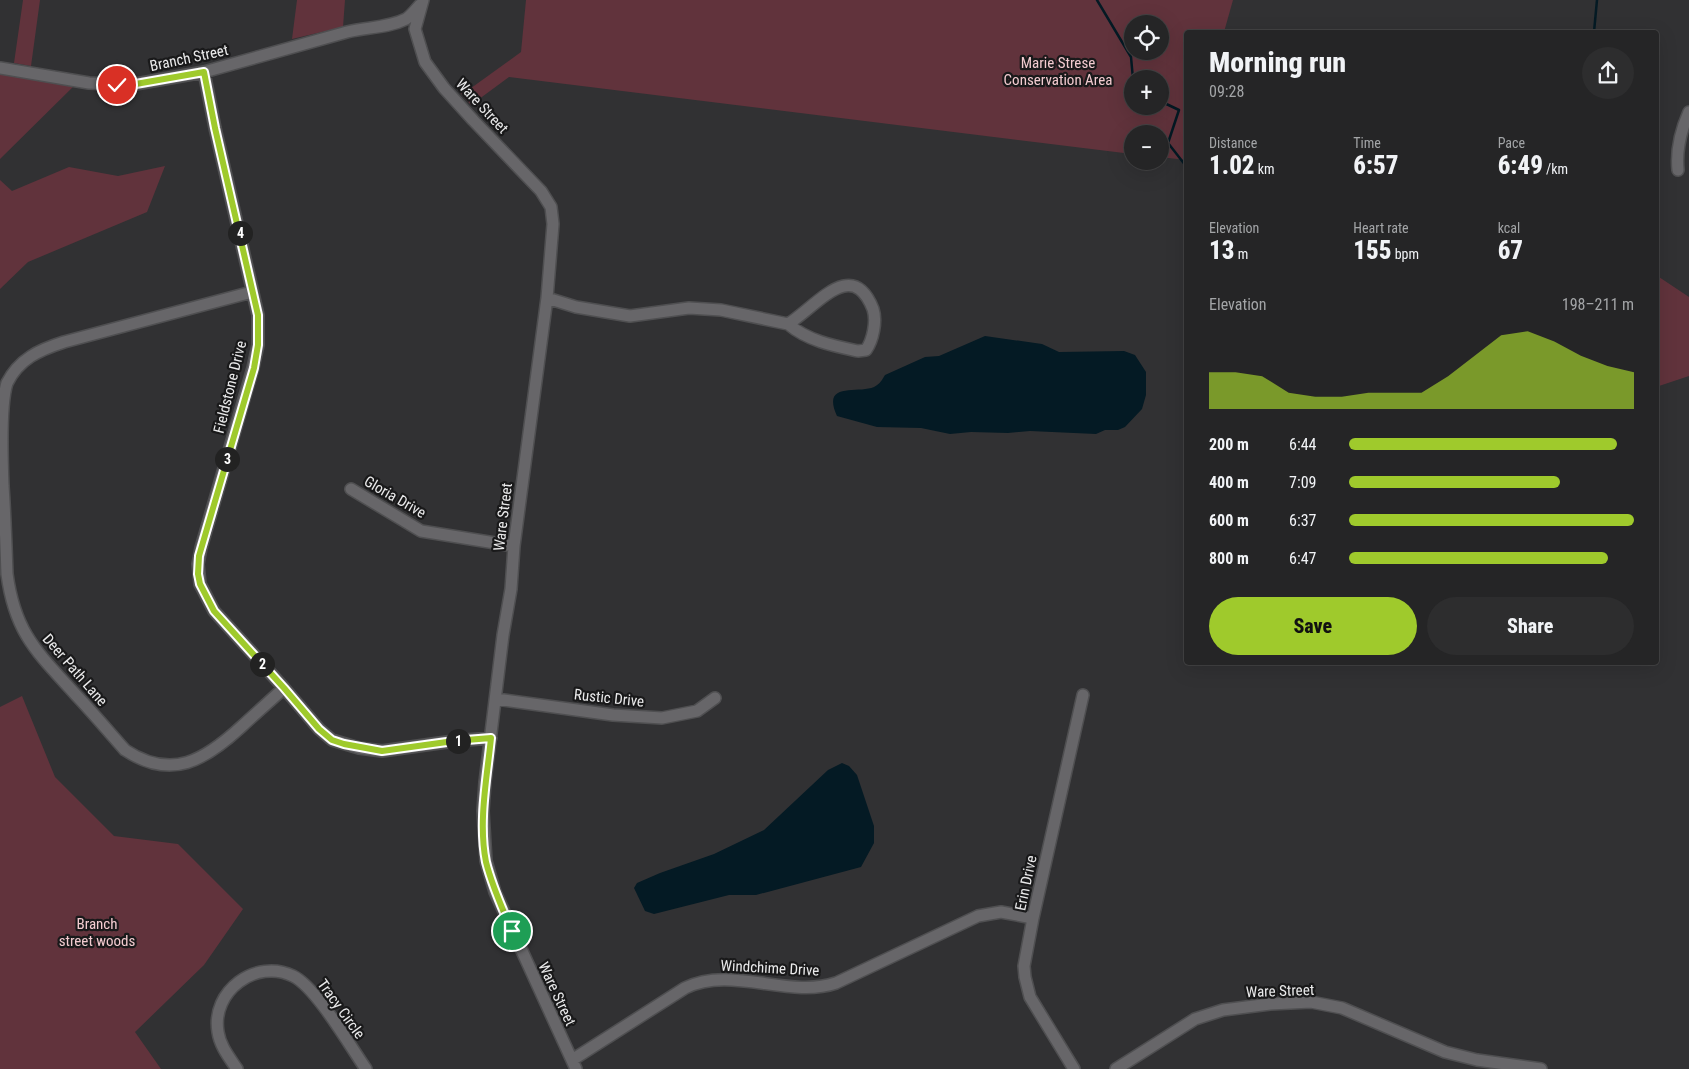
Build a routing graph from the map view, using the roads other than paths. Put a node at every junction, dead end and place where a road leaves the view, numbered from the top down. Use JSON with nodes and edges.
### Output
{"nodes":[{"id":1,"x":423,"y":1,"type":"edge"},
{"id":2,"x":382,"y":27,"type":"junction"},
{"id":3,"x":415,"y":29,"type":"junction"},
{"id":4,"x":0,"y":68,"type":"edge"},
{"id":5,"x":204,"y":72,"type":"junction"},
{"id":6,"x":1689,"y":112,"type":"edge"},
{"id":7,"x":1678,"y":170,"type":"dead end"},
{"id":8,"x":252,"y":292,"type":"junction"},
{"id":9,"x":547,"y":298,"type":"junction"},
{"id":10,"x":788,"y":324,"type":"junction"},
{"id":11,"x":350,"y":488,"type":"dead end"},
{"id":12,"x":514,"y":546,"type":"junction"},
{"id":13,"x":12,"y":603,"type":"junction"},
{"id":14,"x":0,"y":607,"type":"edge"},
{"id":15,"x":284,"y":688,"type":"junction"},
{"id":16,"x":1083,"y":694,"type":"dead end"},
{"id":17,"x":715,"y":698,"type":"dead end"},
{"id":18,"x":496,"y":699,"type":"junction"},
{"id":19,"x":491,"y":738,"type":"junction"},
{"id":20,"x":1033,"y":918,"type":"junction"},
{"id":21,"x":574,"y":1064,"type":"edge"},
{"id":22,"x":237,"y":1069,"type":"edge"},
{"id":23,"x":366,"y":1069,"type":"edge"},
{"id":24,"x":1074,"y":1069,"type":"edge"},
{"id":25,"x":1116,"y":1069,"type":"edge"},
{"id":26,"x":1541,"y":1069,"type":"edge"}],
"edges":[{"from":1,"to":2,"type":"street","name":"Branch Street"},
{"from":1,"to":3,"type":"street"},
{"from":2,"to":3,"type":"street","name":"Branch Street"},
{"from":2,"to":5,"type":"street","name":"Branch Street"},
{"from":3,"to":9,"type":"street","name":"Ware Street"},
{"from":4,"to":5,"type":"street","name":"Branch Street"},
{"from":5,"to":8,"type":"street","name":"Fieldstone Drive"},
{"from":6,"to":7,"type":"street"},
{"from":8,"to":13,"type":"street","name":"Deer Path Lane"},
{"from":8,"to":15,"type":"street","name":"Fieldstone Drive"},
{"from":9,"to":10,"type":"street"},
{"from":9,"to":12,"type":"street","name":"Ware Street"},
{"from":10,"to":10,"type":"street"},
{"from":11,"to":12,"type":"street","name":"Gloria Drive"},
{"from":12,"to":18,"type":"street","name":"Ware Street"},
{"from":13,"to":14,"type":"street"},
{"from":13,"to":15,"type":"street","name":"Deer Path Lane"},
{"from":15,"to":19,"type":"street","name":"Fieldstone Drive"},
{"from":16,"to":20,"type":"street","name":"Erin Drive"},
{"from":17,"to":18,"type":"street","name":"Rustic Drive"},
{"from":18,"to":19,"type":"street","name":"Ware Street"},
{"from":19,"to":21,"type":"street","name":"Ware Street"},
{"from":20,"to":21,"type":"street","name":"Windchime Drive"},
{"from":20,"to":24,"type":"street","name":"Erin Drive"},
{"from":22,"to":23,"type":"street","name":"Tracy Circle"},
{"from":25,"to":26,"type":"street","name":"Ware Street"}]}
